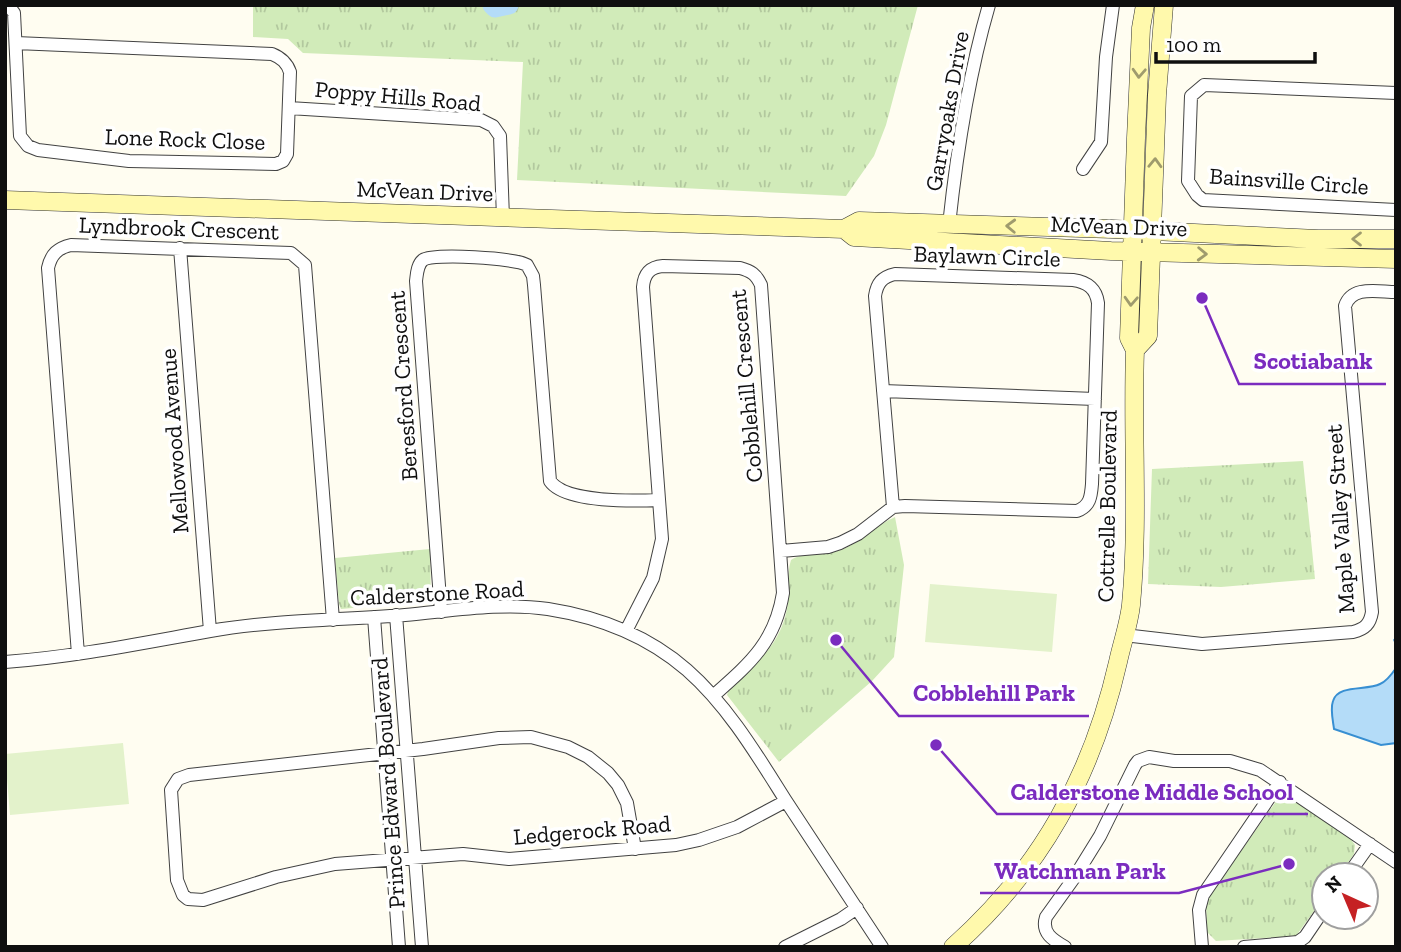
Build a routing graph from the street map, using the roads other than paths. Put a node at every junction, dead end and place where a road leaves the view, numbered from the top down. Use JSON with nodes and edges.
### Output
{"nodes":[{"id":1,"x":8,"y":5,"type":"edge"},
{"id":2,"x":989,"y":5,"type":"edge"},
{"id":3,"x":1113,"y":5,"type":"edge"},
{"id":4,"x":1145,"y":5,"type":"edge"},
{"id":5,"x":1164,"y":5,"type":"edge"},
{"id":6,"x":16,"y":43,"type":"junction"},
{"id":7,"x":1396,"y":93,"type":"edge"},
{"id":8,"x":289,"y":108,"type":"junction"},
{"id":9,"x":1083,"y":169,"type":"dead end"},
{"id":10,"x":5,"y":200,"type":"edge"},
{"id":11,"x":1396,"y":209,"type":"edge"},
{"id":12,"x":503,"y":218,"type":"junction"},
{"id":13,"x":949,"y":225,"type":"junction"},
{"id":14,"x":844,"y":229,"type":"junction"},
{"id":15,"x":1134,"y":230,"type":"junction"},
{"id":16,"x":1153,"y":231,"type":"junction"},
{"id":17,"x":1396,"y":239,"type":"edge"},
{"id":18,"x":180,"y":248,"type":"junction"},
{"id":19,"x":1133,"y":252,"type":"junction"},
{"id":20,"x":1152,"y":252,"type":"junction"},
{"id":21,"x":1396,"y":259,"type":"edge"},
{"id":22,"x":1396,"y":292,"type":"edge"},
{"id":23,"x":1135,"y":350,"type":"junction"},
{"id":24,"x":883,"y":391,"type":"junction"},
{"id":25,"x":1095,"y":399,"type":"junction"},
{"id":26,"x":659,"y":500,"type":"junction"},
{"id":27,"x":893,"y":508,"type":"junction"},
{"id":28,"x":782,"y":551,"type":"junction"},
{"id":29,"x":441,"y":612,"type":"junction"},
{"id":30,"x":397,"y":615,"type":"junction"},
{"id":31,"x":374,"y":617,"type":"junction"},
{"id":32,"x":333,"y":620,"type":"junction"},
{"id":33,"x":210,"y":631,"type":"junction"},
{"id":34,"x":625,"y":631,"type":"junction"},
{"id":35,"x":1124,"y":635,"type":"junction"},
{"id":36,"x":78,"y":654,"type":"junction"},
{"id":37,"x":5,"y":662,"type":"edge"},
{"id":38,"x":713,"y":696,"type":"junction"},
{"id":39,"x":407,"y":751,"type":"junction"},
{"id":40,"x":385,"y":754,"type":"junction"},
{"id":41,"x":1280,"y":782,"type":"junction"},
{"id":42,"x":786,"y":801,"type":"junction"},
{"id":43,"x":1370,"y":844,"type":"junction"},
{"id":44,"x":635,"y":849,"type":"junction"},
{"id":45,"x":415,"y":857,"type":"junction"},
{"id":46,"x":393,"y":859,"type":"junction"},
{"id":47,"x":1358,"y":861,"type":"edge"},
{"id":48,"x":1396,"y":862,"type":"edge"},
{"id":49,"x":857,"y":908,"type":"junction"},
{"id":50,"x":1310,"y":930,"type":"edge"},
{"id":51,"x":399,"y":947,"type":"edge"},
{"id":52,"x":422,"y":947,"type":"edge"},
{"id":53,"x":785,"y":947,"type":"edge"},
{"id":54,"x":882,"y":947,"type":"edge"},
{"id":55,"x":953,"y":947,"type":"edge"},
{"id":56,"x":1065,"y":947,"type":"edge"},
{"id":57,"x":1202,"y":947,"type":"edge"},
{"id":58,"x":1244,"y":947,"type":"edge"}],
"edges":[{"from":1,"to":6,"type":"street","name":"Lone Rock Close"},
{"from":2,"to":13,"type":"street","name":"Garryoaks Drive"},
{"from":3,"to":9,"type":"street"},
{"from":4,"to":15,"type":"main road","name":"Cottrelle Boulevard","one_way":true},
{"from":16,"to":5,"type":"main road","name":"Cottrelle Boulevard","one_way":true},
{"from":6,"to":8,"type":"street","name":"Lone Rock Close"},
{"from":6,"to":8,"type":"street","name":"Lone Rock Close"},
{"from":7,"to":11,"type":"street","name":"Bainsville Circle"},
{"from":8,"to":12,"type":"street","name":"Poppy Hills Road"},
{"from":10,"to":12,"type":"main road","name":"McVean Drive"},
{"from":12,"to":14,"type":"main road","name":"McVean Drive"},
{"from":13,"to":14,"type":"main road","name":"McVean Drive"},
{"from":15,"to":13,"type":"main road","name":"McVean Drive","one_way":true},
{"from":14,"to":19,"type":"main road","name":"McVean Drive"},
{"from":15,"to":16,"type":"main road","name":"McVean Drive"},
{"from":15,"to":19,"type":"main road","name":"Cottrelle Boulevard"},
{"from":17,"to":16,"type":"main road","name":"McVean Drive","one_way":true},
{"from":16,"to":20,"type":"main road","name":"Cottrelle Boulevard"},
{"from":18,"to":32,"type":"street","name":"Lyndbrook Crescent"},
{"from":18,"to":33,"type":"street","name":"Mellowood Avenue"},
{"from":18,"to":36,"type":"street","name":"Lyndbrook Crescent"},
{"from":19,"to":20,"type":"main road","name":"McVean Drive"},
{"from":19,"to":23,"type":"main road","name":"Cottrelle Boulevard","one_way":true},
{"from":20,"to":21,"type":"main road","name":"McVean Drive","one_way":true},
{"from":20,"to":23,"type":"main road","name":"Cottrelle Boulevard"},
{"from":22,"to":35,"type":"street","name":"Maple Valley Street"},
{"from":23,"to":35,"type":"main road","name":"Cottrelle Boulevard"},
{"from":24,"to":25,"type":"street"},
{"from":24,"to":25,"type":"street","name":"Baylawn Circle"},
{"from":24,"to":27,"type":"street","name":"Baylawn Circle"},
{"from":25,"to":27,"type":"street","name":"Baylawn Circle"},
{"from":26,"to":28,"type":"street","name":"Cobblehill Crescent"},
{"from":26,"to":29,"type":"street","name":"Beresford Crescent"},
{"from":26,"to":34,"type":"street","name":"Cobblehill Crescent"},
{"from":27,"to":28,"type":"street"},
{"from":28,"to":38,"type":"street","name":"Cobblehill Crescent"},
{"from":29,"to":30,"type":"street","name":"Calderstone Road"},
{"from":29,"to":34,"type":"street","name":"Calderstone Road"},
{"from":30,"to":31,"type":"street","name":"Calderstone Road"},
{"from":30,"to":39,"type":"street","name":"Prince Edward Boulevard"},
{"from":31,"to":32,"type":"street","name":"Calderstone Road"},
{"from":31,"to":40,"type":"street","name":"Prince Edward Boulevard"},
{"from":32,"to":33,"type":"street","name":"Calderstone Road"},
{"from":33,"to":36,"type":"street","name":"Calderstone Road"},
{"from":34,"to":38,"type":"street","name":"Calderstone Road"},
{"from":35,"to":55,"type":"main road","name":"Cottrelle Boulevard"},
{"from":36,"to":37,"type":"street","name":"Calderstone Road"},
{"from":38,"to":42,"type":"street","name":"Calderstone Road"},
{"from":39,"to":40,"type":"street"},
{"from":39,"to":44,"type":"street"},
{"from":39,"to":45,"type":"street","name":"Prince Edward Boulevard"},
{"from":40,"to":46,"type":"street","name":"Prince Edward Boulevard"},
{"from":40,"to":46,"type":"street","name":"Ledgerock Road"},
{"from":41,"to":43,"type":"street"},
{"from":41,"to":56,"type":"street"},
{"from":41,"to":57,"type":"street"},
{"from":42,"to":44,"type":"street","name":"Ledgerock Road"},
{"from":42,"to":49,"type":"street","name":"Calderstone Road"},
{"from":43,"to":47,"type":"street"},
{"from":43,"to":48,"type":"street"},
{"from":44,"to":45,"type":"street","name":"Ledgerock Road"},
{"from":45,"to":46,"type":"street","name":"Ledgerock Road"},
{"from":45,"to":52,"type":"street","name":"Prince Edward Boulevard"},
{"from":46,"to":51,"type":"street","name":"Prince Edward Boulevard"},
{"from":49,"to":53,"type":"street"},
{"from":49,"to":54,"type":"street","name":"Calderstone Road"},
{"from":50,"to":58,"type":"street"}]}
